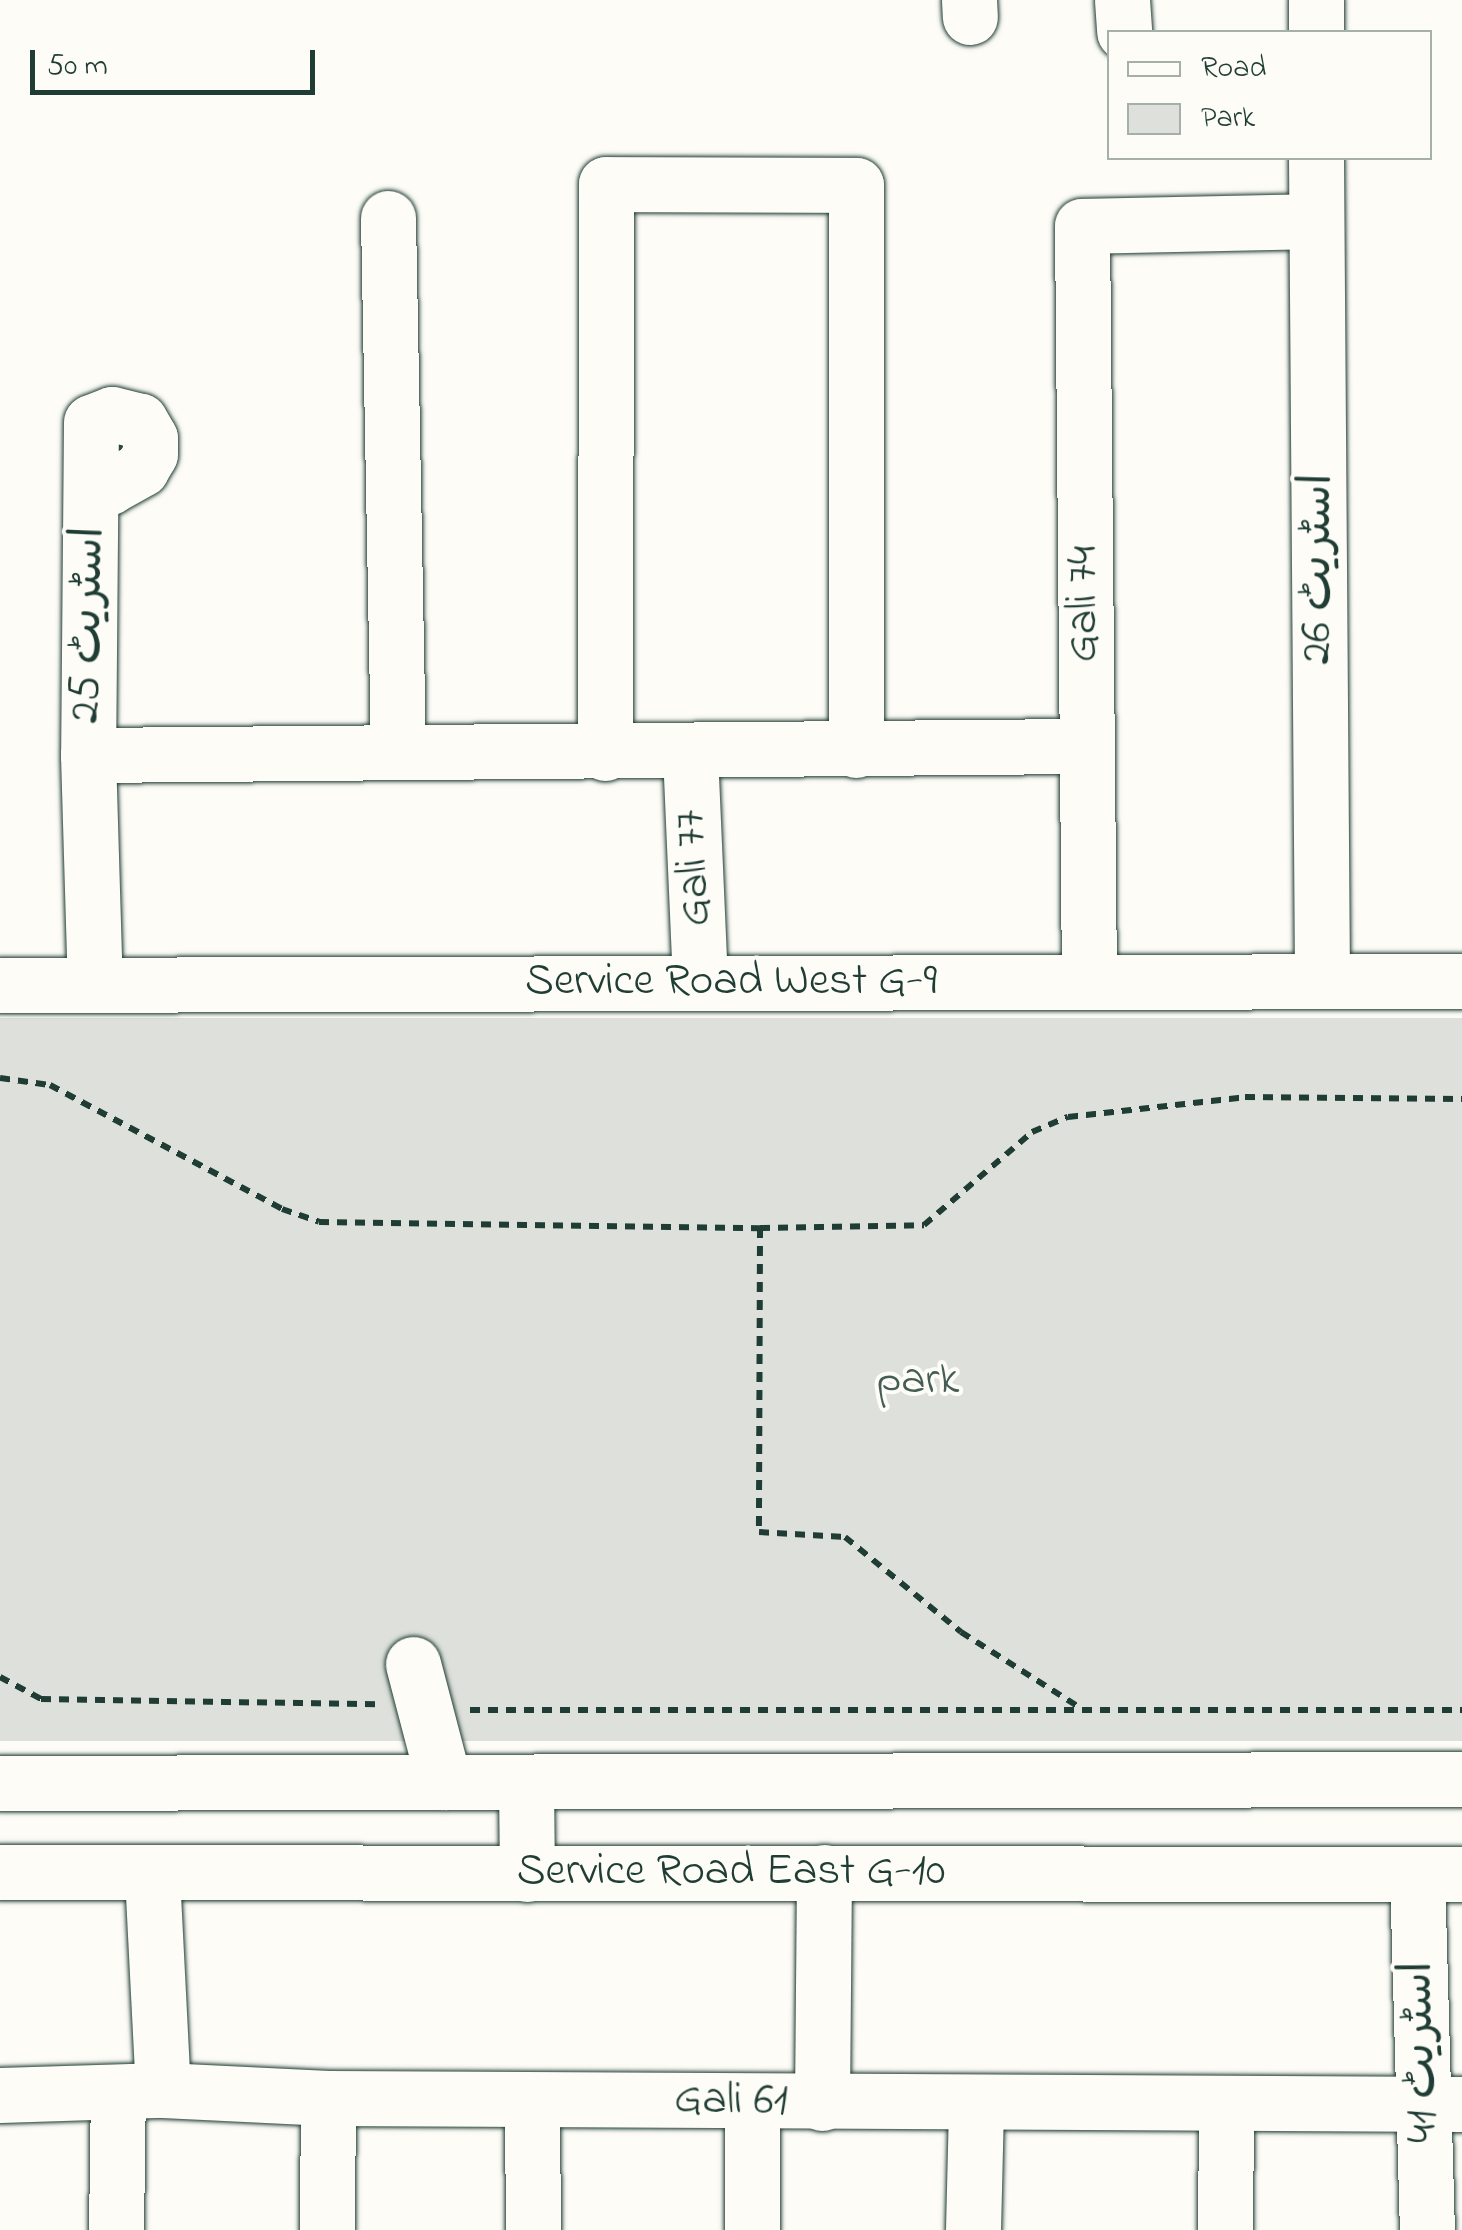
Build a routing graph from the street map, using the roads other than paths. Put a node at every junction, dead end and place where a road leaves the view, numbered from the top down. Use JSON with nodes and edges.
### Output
{"nodes":[{"id":1,"x":1122,"y":0,"type":"edge"},
{"id":2,"x":1316,"y":0,"type":"edge"},
{"id":3,"x":1124,"y":30,"type":"edge"},
{"id":4,"x":1316,"y":30,"type":"edge"},
{"id":5,"x":1316,"y":160,"type":"edge"},
{"id":6,"x":388,"y":218,"type":"dead end"},
{"id":7,"x":1316,"y":222,"type":"junction"},
{"id":8,"x":95,"y":483,"type":"dead end"},
{"id":9,"x":1086,"y":746,"type":"junction"},
{"id":10,"x":856,"y":750,"type":"junction"},
{"id":11,"x":398,"y":752,"type":"junction"},
{"id":12,"x":604,"y":753,"type":"junction"},
{"id":13,"x":690,"y":753,"type":"junction"},
{"id":14,"x":88,"y":756,"type":"junction"},
{"id":15,"x":1462,"y":980,"type":"edge"},
{"id":16,"x":1322,"y":981,"type":"junction"},
{"id":17,"x":1090,"y":982,"type":"junction"},
{"id":18,"x":700,"y":983,"type":"junction"},
{"id":19,"x":0,"y":985,"type":"edge"},
{"id":20,"x":95,"y":985,"type":"junction"},
{"id":21,"x":419,"y":1687,"type":"road end"},
{"id":22,"x":1462,"y":1778,"type":"edge"},
{"id":23,"x":444,"y":1782,"type":"junction"},
{"id":24,"x":526,"y":1782,"type":"junction"},
{"id":25,"x":0,"y":1784,"type":"edge"},
{"id":26,"x":0,"y":1872,"type":"edge"},
{"id":27,"x":824,"y":1872,"type":"junction"},
{"id":28,"x":152,"y":1874,"type":"junction"},
{"id":29,"x":527,"y":1874,"type":"junction"},
{"id":30,"x":1440,"y":1874,"type":"edge"},
{"id":31,"x":141,"y":2092,"type":"junction"},
{"id":32,"x":0,"y":2094,"type":"edge"},
{"id":33,"x":328,"y":2098,"type":"junction"},
{"id":34,"x":532,"y":2100,"type":"junction"},
{"id":35,"x":752,"y":2102,"type":"junction"},
{"id":36,"x":976,"y":2102,"type":"junction"},
{"id":37,"x":822,"y":2103,"type":"junction"},
{"id":38,"x":1226,"y":2105,"type":"junction"},
{"id":39,"x":1443,"y":2105,"type":"edge"},
{"id":40,"x":116,"y":2230,"type":"edge"},
{"id":41,"x":327,"y":2230,"type":"edge"},
{"id":42,"x":533,"y":2230,"type":"edge"},
{"id":43,"x":752,"y":2230,"type":"edge"},
{"id":44,"x":973,"y":2230,"type":"edge"},
{"id":45,"x":1225,"y":2230,"type":"edge"},
{"id":46,"x":1427,"y":2230,"type":"edge"}],
"edges":[{"from":1,"to":3,"type":"street"},
{"from":2,"to":4,"type":"street"},
{"from":5,"to":7,"type":"street","name":"اسٹریٹ 26"},
{"from":6,"to":11,"type":"street"},
{"from":7,"to":9,"type":"street","name":"Gali 74"},
{"from":7,"to":16,"type":"street","name":"اسٹریٹ 26"},
{"from":8,"to":14,"type":"street","name":"اسٹریٹ 25"},
{"from":9,"to":10,"type":"street"},
{"from":9,"to":17,"type":"street","name":"Gali 74"},
{"from":10,"to":12,"type":"street"},
{"from":10,"to":13,"type":"street"},
{"from":11,"to":12,"type":"street"},
{"from":11,"to":14,"type":"street"},
{"from":12,"to":13,"type":"street"},
{"from":13,"to":18,"type":"street","name":"Gali 77"},
{"from":14,"to":20,"type":"street","name":"اسٹریٹ 25"},
{"from":15,"to":16,"type":"street","name":"Service Road West G-9"},
{"from":16,"to":17,"type":"street","name":"Service Road West G-9"},
{"from":17,"to":18,"type":"street","name":"Service Road West G-9"},
{"from":18,"to":20,"type":"street","name":"Service Road West G-9"},
{"from":19,"to":20,"type":"street","name":"Service Road West G-9"},
{"from":21,"to":23,"type":"street"},
{"from":22,"to":24,"type":"street","name":"Service Road East G-10"},
{"from":23,"to":24,"type":"street","name":"Service Road East G-10"},
{"from":23,"to":25,"type":"street","name":"Service Road East G-10"},
{"from":24,"to":29,"type":"street"},
{"from":26,"to":28,"type":"street","name":"Service Road East G-10"},
{"from":27,"to":29,"type":"street","name":"Service Road East G-10"},
{"from":27,"to":30,"type":"street","name":"Service Road East G-10"},
{"from":27,"to":37,"type":"street"},
{"from":28,"to":29,"type":"street","name":"Service Road East G-10"},
{"from":28,"to":31,"type":"street"},
{"from":30,"to":39,"type":"street","name":"اسٹریٹ 41"},
{"from":31,"to":32,"type":"street","name":"Gali 61"},
{"from":31,"to":33,"type":"street","name":"Gali 61"},
{"from":31,"to":40,"type":"street"},
{"from":33,"to":34,"type":"street","name":"Gali 61"},
{"from":33,"to":41,"type":"street"},
{"from":34,"to":35,"type":"street","name":"Gali 61"},
{"from":34,"to":42,"type":"street"},
{"from":35,"to":37,"type":"street","name":"Gali 61"},
{"from":35,"to":43,"type":"street"},
{"from":36,"to":37,"type":"street","name":"Gali 61"},
{"from":36,"to":38,"type":"street","name":"Gali 61"},
{"from":36,"to":44,"type":"street"},
{"from":38,"to":39,"type":"street","name":"Gali 61"},
{"from":38,"to":45,"type":"street"},
{"from":39,"to":46,"type":"street","name":"اسٹریٹ 41"}]}
